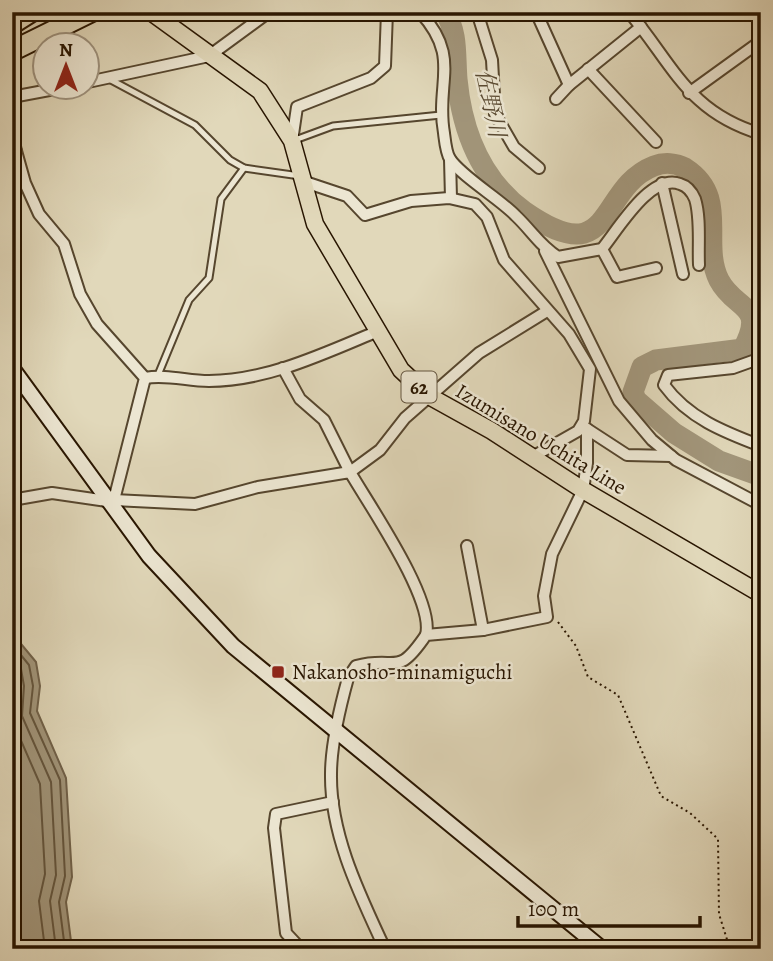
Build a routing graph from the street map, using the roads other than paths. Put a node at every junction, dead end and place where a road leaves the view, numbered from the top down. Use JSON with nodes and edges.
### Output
{"nodes":[{"id":1,"x":31,"y":12,"type":"edge"},
{"id":2,"x":62,"y":12,"type":"edge"},
{"id":3,"x":91,"y":12,"type":"edge"},
{"id":4,"x":151,"y":12,"type":"edge"},
{"id":5,"x":270,"y":12,"type":"edge"},
{"id":6,"x":387,"y":12,"type":"edge"},
{"id":7,"x":420,"y":12,"type":"edge"},
{"id":8,"x":477,"y":12,"type":"edge"},
{"id":9,"x":536,"y":12,"type":"edge"},
{"id":10,"x":629,"y":12,"type":"edge"},
{"id":11,"x":12,"y":24,"type":"edge"},
{"id":12,"x":641,"y":27,"type":"junction"},
{"id":13,"x":761,"y":41,"type":"edge"},
{"id":14,"x":12,"y":44,"type":"edge"},
{"id":15,"x":12,"y":51,"type":"edge"},
{"id":16,"x":209,"y":56,"type":"junction"},
{"id":17,"x":588,"y":69,"type":"junction"},
{"id":18,"x":108,"y":78,"type":"junction"},
{"id":19,"x":102,"y":79,"type":"edge"},
{"id":20,"x":569,"y":85,"type":"junction"},
{"id":21,"x":32,"y":93,"type":"edge"},
{"id":22,"x":689,"y":93,"type":"junction"},
{"id":23,"x":12,"y":97,"type":"edge"},
{"id":24,"x":556,"y":99,"type":"dead end"},
{"id":25,"x":441,"y":115,"type":"junction"},
{"id":26,"x":12,"y":133,"type":"edge"},
{"id":27,"x":761,"y":134,"type":"edge"},
{"id":28,"x":292,"y":141,"type":"junction"},
{"id":29,"x":656,"y":142,"type":"dead end"},
{"id":30,"x":14,"y":156,"type":"edge"},
{"id":31,"x":450,"y":159,"type":"junction"},
{"id":32,"x":539,"y":167,"type":"dead end"},
{"id":33,"x":244,"y":168,"type":"junction"},
{"id":34,"x":305,"y":179,"type":"junction"},
{"id":35,"x":662,"y":183,"type":"junction"},
{"id":36,"x":451,"y":198,"type":"junction"},
{"id":37,"x":697,"y":237,"type":"junction"},
{"id":38,"x":676,"y":242,"type":"junction"},
{"id":39,"x":544,"y":248,"type":"junction"},
{"id":40,"x":602,"y":249,"type":"junction"},
{"id":41,"x":699,"y":265,"type":"dead end"},
{"id":42,"x":656,"y":268,"type":"dead end"},
{"id":43,"x":683,"y":274,"type":"dead end"},
{"id":44,"x":547,"y":311,"type":"junction"},
{"id":45,"x":378,"y":331,"type":"junction"},
{"id":46,"x":761,"y":358,"type":"edge"},
{"id":47,"x":12,"y":368,"type":"edge"},
{"id":48,"x":283,"y":368,"type":"junction"},
{"id":49,"x":596,"y":368,"type":"junction"},
{"id":50,"x":158,"y":375,"type":"junction"},
{"id":51,"x":145,"y":378,"type":"junction"},
{"id":52,"x":429,"y":396,"type":"junction"},
{"id":53,"x":584,"y":427,"type":"junction"},
{"id":54,"x":761,"y":446,"type":"edge"},
{"id":55,"x":534,"y":456,"type":"junction"},
{"id":56,"x":671,"y":456,"type":"junction"},
{"id":57,"x":350,"y":472,"type":"junction"},
{"id":58,"x":583,"y":490,"type":"junction"},
{"id":59,"x":12,"y":499,"type":"edge"},
{"id":60,"x":110,"y":501,"type":"junction"},
{"id":61,"x":761,"y":505,"type":"edge"},
{"id":62,"x":467,"y":546,"type":"dead end"},
{"id":63,"x":761,"y":594,"type":"edge"},
{"id":64,"x":483,"y":630,"type":"junction"},
{"id":65,"x":426,"y":635,"type":"junction"},
{"id":66,"x":337,"y":731,"type":"junction"},
{"id":67,"x":333,"y":802,"type":"junction"},
{"id":68,"x":301,"y":949,"type":"edge"},
{"id":69,"x":385,"y":949,"type":"edge"},
{"id":70,"x":602,"y":949,"type":"edge"}],
"edges":[{"from":1,"to":11,"type":"highway"},
{"from":2,"to":14,"type":"highway"},
{"from":3,"to":15,"type":"highway"},
{"from":4,"to":16,"type":"main road","name":"Izumisano Uchita Line","number":"62"},
{"from":5,"to":16,"type":"street"},
{"from":6,"to":28,"type":"street"},
{"from":7,"to":25,"type":"street"},
{"from":8,"to":32,"type":"street"},
{"from":9,"to":20,"type":"street"},
{"from":10,"to":12,"type":"street"},
{"from":12,"to":17,"type":"street"},
{"from":12,"to":22,"type":"street"},
{"from":13,"to":22,"type":"street"},
{"from":16,"to":18,"type":"street"},
{"from":16,"to":28,"type":"main road","name":"Izumisano Uchita Line","number":"62"},
{"from":17,"to":20,"type":"street"},
{"from":17,"to":29,"type":"street"},
{"from":18,"to":19,"type":"street"},
{"from":18,"to":33,"type":"lane"},
{"from":20,"to":24,"type":"street"},
{"from":21,"to":23,"type":"street"},
{"from":22,"to":27,"type":"street"},
{"from":25,"to":28,"type":"lane"},
{"from":25,"to":31,"type":"street"},
{"from":26,"to":30,"type":"street"},
{"from":28,"to":34,"type":"main road","name":"Izumisano Uchita Line","number":"62"},
{"from":30,"to":51,"type":"street"},
{"from":31,"to":36,"type":"street"},
{"from":31,"to":39,"type":"street"},
{"from":33,"to":34,"type":"lane"},
{"from":33,"to":50,"type":"lane"},
{"from":34,"to":36,"type":"street"},
{"from":34,"to":45,"type":"main road","name":"Izumisano Uchita Line","number":"62"},
{"from":35,"to":37,"type":"street"},
{"from":35,"to":38,"type":"street"},
{"from":35,"to":40,"type":"street"},
{"from":36,"to":44,"type":"street"},
{"from":37,"to":38,"type":"street"},
{"from":37,"to":41,"type":"street"},
{"from":38,"to":43,"type":"street"},
{"from":39,"to":40,"type":"street"},
{"from":39,"to":49,"type":"street"},
{"from":40,"to":42,"type":"street"},
{"from":44,"to":49,"type":"street"},
{"from":44,"to":52,"type":"street"},
{"from":45,"to":48,"type":"street"},
{"from":45,"to":52,"type":"main road","name":"Izumisano Uchita Line","number":"62"},
{"from":46,"to":54,"type":"street"},
{"from":47,"to":60,"type":"street"},
{"from":48,"to":50,"type":"street"},
{"from":48,"to":57,"type":"street"},
{"from":49,"to":53,"type":"street"},
{"from":49,"to":56,"type":"street"},
{"from":50,"to":51,"type":"street"},
{"from":51,"to":60,"type":"street"},
{"from":52,"to":55,"type":"main road","name":"Izumisano Uchita Line","number":"62"},
{"from":52,"to":57,"type":"street"},
{"from":53,"to":55,"type":"street"},
{"from":53,"to":56,"type":"street"},
{"from":53,"to":58,"type":"street"},
{"from":55,"to":58,"type":"main road","name":"Izumisano Uchita Line","number":"62"},
{"from":56,"to":61,"type":"street"},
{"from":57,"to":60,"type":"street"},
{"from":57,"to":65,"type":"street"},
{"from":58,"to":63,"type":"main road","name":"Izumisano Uchita Line","number":"62"},
{"from":58,"to":64,"type":"street"},
{"from":59,"to":60,"type":"street"},
{"from":60,"to":66,"type":"street"},
{"from":62,"to":64,"type":"street"},
{"from":64,"to":65,"type":"street"},
{"from":65,"to":66,"type":"street"},
{"from":66,"to":67,"type":"street"},
{"from":66,"to":70,"type":"street"},
{"from":67,"to":68,"type":"street"},
{"from":67,"to":69,"type":"street"}]}
